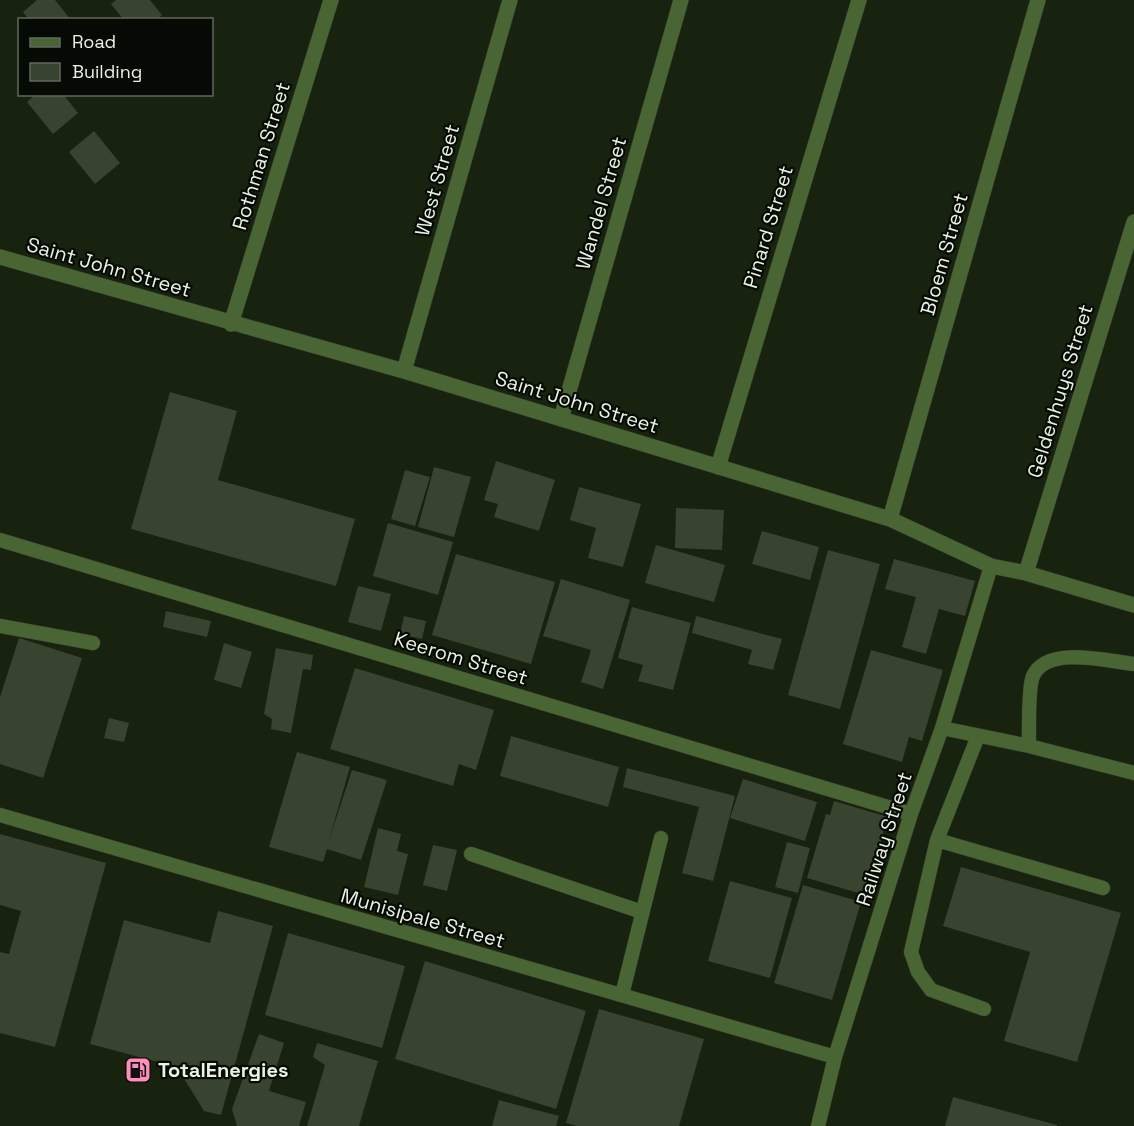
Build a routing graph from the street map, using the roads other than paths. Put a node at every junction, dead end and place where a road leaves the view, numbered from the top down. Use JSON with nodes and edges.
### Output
{"nodes":[{"id":1,"x":331,"y":0,"type":"edge"},
{"id":2,"x":510,"y":0,"type":"edge"},
{"id":3,"x":681,"y":0,"type":"edge"},
{"id":4,"x":859,"y":0,"type":"edge"},
{"id":5,"x":1038,"y":0,"type":"edge"},
{"id":6,"x":1134,"y":222,"type":"edge"},
{"id":7,"x":0,"y":257,"type":"edge"},
{"id":8,"x":231,"y":324,"type":"junction"},
{"id":9,"x":404,"y":371,"type":"junction"},
{"id":10,"x":561,"y":418,"type":"junction"},
{"id":11,"x":718,"y":467,"type":"junction"},
{"id":12,"x":890,"y":519,"type":"junction"},
{"id":13,"x":0,"y":540,"type":"edge"},
{"id":14,"x":991,"y":566,"type":"junction"},
{"id":15,"x":1026,"y":573,"type":"junction"},
{"id":16,"x":1134,"y":605,"type":"edge"},
{"id":17,"x":0,"y":626,"type":"edge"},
{"id":18,"x":93,"y":643,"type":"dead end"},
{"id":19,"x":1134,"y":664,"type":"edge"},
{"id":20,"x":942,"y":728,"type":"junction"},
{"id":21,"x":978,"y":736,"type":"junction"},
{"id":22,"x":1029,"y":746,"type":"junction"},
{"id":23,"x":1134,"y":773,"type":"edge"},
{"id":24,"x":911,"y":814,"type":"junction"},
{"id":25,"x":0,"y":815,"type":"edge"},
{"id":26,"x":661,"y":838,"type":"dead end"},
{"id":27,"x":937,"y":840,"type":"junction"},
{"id":28,"x":471,"y":854,"type":"dead end"},
{"id":29,"x":1104,"y":888,"type":"dead end"},
{"id":30,"x":642,"y":912,"type":"junction"},
{"id":31,"x":622,"y":995,"type":"junction"},
{"id":32,"x":984,"y":1009,"type":"dead end"},
{"id":33,"x":835,"y":1057,"type":"junction"},
{"id":34,"x":818,"y":1126,"type":"edge"}],
"edges":[{"from":1,"to":8,"type":"street","name":"Rothman Street"},
{"from":2,"to":9,"type":"street","name":"West Street"},
{"from":3,"to":10,"type":"street","name":"Wandel Street"},
{"from":4,"to":11,"type":"street","name":"Pinard Street"},
{"from":5,"to":12,"type":"street","name":"Bloem Street"},
{"from":6,"to":15,"type":"street","name":"Geldenhuys Street"},
{"from":7,"to":8,"type":"street","name":"Saint John Street"},
{"from":8,"to":9,"type":"street","name":"Saint John Street"},
{"from":9,"to":10,"type":"street","name":"Saint John Street"},
{"from":10,"to":11,"type":"street","name":"Saint John Street"},
{"from":11,"to":12,"type":"street","name":"Saint John Street"},
{"from":12,"to":14,"type":"street","name":"Saint John Street"},
{"from":13,"to":24,"type":"lane","name":"Keerom Street"},
{"from":14,"to":15,"type":"street","name":"Saint John Street"},
{"from":14,"to":20,"type":"lane","name":"Railway Street"},
{"from":15,"to":16,"type":"street","name":"Saint John Street"},
{"from":17,"to":18,"type":"lane"},
{"from":19,"to":22,"type":"lane"},
{"from":20,"to":21,"type":"lane"},
{"from":20,"to":24,"type":"lane","name":"Railway Street"},
{"from":21,"to":22,"type":"lane"},
{"from":21,"to":27,"type":"lane"},
{"from":22,"to":23,"type":"lane"},
{"from":24,"to":33,"type":"lane","name":"Railway Street"},
{"from":25,"to":31,"type":"lane","name":"Munisipale Street"},
{"from":26,"to":30,"type":"lane"},
{"from":27,"to":29,"type":"lane"},
{"from":27,"to":32,"type":"lane"},
{"from":28,"to":30,"type":"lane"},
{"from":30,"to":31,"type":"lane"},
{"from":31,"to":33,"type":"lane","name":"Munisipale Street"},
{"from":33,"to":34,"type":"lane","name":"Railway Street"}]}
